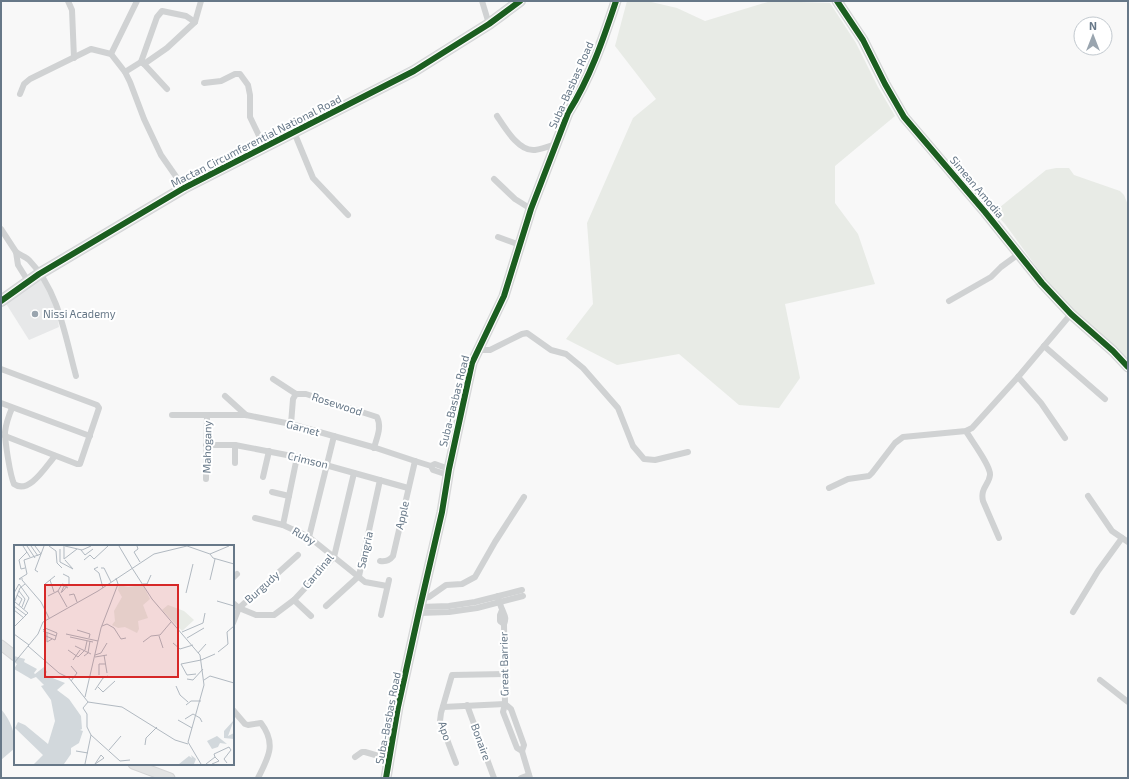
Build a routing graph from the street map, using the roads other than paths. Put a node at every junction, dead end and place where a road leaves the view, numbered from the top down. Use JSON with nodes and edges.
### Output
{"nodes":[{"id":1,"x":68,"y":1,"type":"edge"},
{"id":2,"x":129,"y":1,"type":"edge"},
{"id":3,"x":201,"y":1,"type":"edge"},
{"id":4,"x":482,"y":1,"type":"edge"},
{"id":5,"x":520,"y":1,"type":"edge"},
{"id":6,"x":616,"y":1,"type":"edge"},
{"id":7,"x":837,"y":1,"type":"edge"},
{"id":8,"x":136,"y":2,"type":"edge"},
{"id":9,"x":195,"y":22,"type":"junction"},
{"id":10,"x":489,"y":24,"type":"junction"},
{"id":11,"x":111,"y":54,"type":"junction"},
{"id":12,"x":74,"y":58,"type":"junction"},
{"id":13,"x":142,"y":63,"type":"junction"},
{"id":14,"x":125,"y":72,"type":"junction"},
{"id":15,"x":204,"y":83,"type":"dead end"},
{"id":16,"x":167,"y":89,"type":"dead end"},
{"id":17,"x":20,"y":94,"type":"dead end"},
{"id":18,"x":497,"y":116,"type":"dead end"},
{"id":19,"x":294,"y":132,"type":"junction"},
{"id":20,"x":556,"y":144,"type":"junction"},
{"id":21,"x":265,"y":148,"type":"junction"},
{"id":22,"x":494,"y":178,"type":"dead end"},
{"id":23,"x":184,"y":188,"type":"junction"},
{"id":24,"x":531,"y":209,"type":"junction"},
{"id":25,"x":348,"y":214,"type":"dead end"},
{"id":26,"x":1,"y":229,"type":"edge"},
{"id":27,"x":498,"y":237,"type":"dead end"},
{"id":28,"x":520,"y":245,"type":"junction"},
{"id":29,"x":16,"y":252,"type":"junction"},
{"id":30,"x":1020,"y":253,"type":"junction"},
{"id":31,"x":39,"y":274,"type":"junction"},
{"id":32,"x":28,"y":281,"type":"junction"},
{"id":33,"x":1,"y":301,"type":"edge"},
{"id":34,"x":949,"y":301,"type":"dead end"},
{"id":35,"x":1071,"y":314,"type":"junction"},
{"id":36,"x":1044,"y":346,"type":"junction"},
{"id":37,"x":478,"y":350,"type":"junction"},
{"id":38,"x":1128,"y":367,"type":"edge"},
{"id":39,"x":1,"y":369,"type":"edge"},
{"id":40,"x":76,"y":376,"type":"dead end"},
{"id":41,"x":1018,"y":377,"type":"junction"},
{"id":42,"x":273,"y":379,"type":"dead end"},
{"id":43,"x":296,"y":394,"type":"junction"},
{"id":44,"x":225,"y":396,"type":"dead end"},
{"id":45,"x":1105,"y":399,"type":"dead end"},
{"id":46,"x":1,"y":403,"type":"edge"},
{"id":47,"x":12,"y":408,"type":"junction"},
{"id":48,"x":172,"y":415,"type":"dead end"},
{"id":49,"x":207,"y":415,"type":"junction"},
{"id":50,"x":246,"y":415,"type":"junction"},
{"id":51,"x":291,"y":424,"type":"junction"},
{"id":52,"x":966,"y":431,"type":"junction"},
{"id":53,"x":6,"y":436,"type":"junction"},
{"id":54,"x":90,"y":436,"type":"junction"},
{"id":55,"x":334,"y":436,"type":"junction"},
{"id":56,"x":1066,"y":438,"type":"dead end"},
{"id":57,"x":206,"y":445,"type":"junction"},
{"id":58,"x":236,"y":445,"type":"junction"},
{"id":59,"x":374,"y":448,"type":"junction"},
{"id":60,"x":269,"y":451,"type":"junction"},
{"id":61,"x":688,"y":452,"type":"dead end"},
{"id":62,"x":55,"y":456,"type":"junction"},
{"id":63,"x":297,"y":457,"type":"junction"},
{"id":64,"x":415,"y":461,"type":"junction"},
{"id":65,"x":235,"y":463,"type":"dead end"},
{"id":66,"x":326,"y":464,"type":"junction"},
{"id":67,"x":448,"y":472,"type":"junction"},
{"id":68,"x":354,"y":473,"type":"junction"},
{"id":69,"x":263,"y":477,"type":"dead end"},
{"id":70,"x":206,"y":479,"type":"dead end"},
{"id":71,"x":380,"y":480,"type":"junction"},
{"id":72,"x":408,"y":488,"type":"junction"},
{"id":73,"x":829,"y":488,"type":"dead end"},
{"id":74,"x":272,"y":492,"type":"dead end"},
{"id":75,"x":289,"y":496,"type":"junction"},
{"id":76,"x":1088,"y":496,"type":"dead end"},
{"id":77,"x":524,"y":497,"type":"dead end"},
{"id":78,"x":256,"y":518,"type":"dead end"},
{"id":79,"x":283,"y":524,"type":"junction"},
{"id":80,"x":309,"y":537,"type":"junction"},
{"id":81,"x":999,"y":538,"type":"dead end"},
{"id":82,"x":1122,"y":538,"type":"junction"},
{"id":83,"x":1128,"y":542,"type":"edge"},
{"id":84,"x":298,"y":555,"type":"dead end"},
{"id":85,"x":334,"y":557,"type":"junction"},
{"id":86,"x":380,"y":561,"type":"dead end"},
{"id":87,"x":359,"y":576,"type":"junction"},
{"id":88,"x":522,"y":593,"type":"dead end"},
{"id":89,"x":499,"y":599,"type":"junction"},
{"id":90,"x":294,"y":600,"type":"junction"},
{"id":91,"x":234,"y":604,"type":"edge"},
{"id":92,"x":326,"y":606,"type":"dead end"},
{"id":93,"x":420,"y":606,"type":"junction"},
{"id":94,"x":239,"y":608,"type":"junction"},
{"id":95,"x":1073,"y":612,"type":"dead end"},
{"id":96,"x":381,"y":615,"type":"dead end"},
{"id":97,"x":311,"y":616,"type":"dead end"},
{"id":98,"x":234,"y":621,"type":"edge"},
{"id":99,"x":1,"y":645,"type":"edge"},
{"id":100,"x":14,"y":655,"type":"edge"},
{"id":101,"x":505,"y":674,"type":"junction"},
{"id":102,"x":1100,"y":680,"type":"dead end"},
{"id":103,"x":1128,"y":702,"type":"edge"},
{"id":104,"x":505,"y":704,"type":"junction"},
{"id":105,"x":467,"y":705,"type":"junction"},
{"id":106,"x":444,"y":707,"type":"junction"},
{"id":107,"x":234,"y":711,"type":"edge"},
{"id":108,"x":355,"y":757,"type":"dead end"},
{"id":109,"x":389,"y":759,"type":"junction"},
{"id":110,"x":456,"y":763,"type":"dead end"},
{"id":111,"x":136,"y":765,"type":"edge"},
{"id":112,"x":530,"y":776,"type":"edge"},
{"id":113,"x":170,"y":778,"type":"edge"},
{"id":114,"x":258,"y":778,"type":"edge"},
{"id":115,"x":386,"y":778,"type":"edge"},
{"id":116,"x":494,"y":778,"type":"edge"},
{"id":117,"x":520,"y":778,"type":"edge"}],
"edges":[{"from":1,"to":12,"type":"street"},
{"from":2,"to":8,"type":"street"},
{"from":3,"to":9,"type":"street"},
{"from":4,"to":10,"type":"street"},
{"from":5,"to":10,"type":"main road","name":"Mactan Circumferential National Road"},
{"from":6,"to":20,"type":"street","name":"Suba-Basbas Road"},
{"from":7,"to":30,"type":"street","name":"Simean Amodia"},
{"from":8,"to":11,"type":"street"},
{"from":9,"to":13,"type":"street"},
{"from":9,"to":13,"type":"street"},
{"from":10,"to":19,"type":"main road","name":"Mactan Circumferential National Road"},
{"from":11,"to":12,"type":"street"},
{"from":11,"to":14,"type":"street"},
{"from":12,"to":17,"type":"street"},
{"from":13,"to":14,"type":"street"},
{"from":13,"to":16,"type":"street"},
{"from":14,"to":23,"type":"street"},
{"from":15,"to":21,"type":"street"},
{"from":18,"to":20,"type":"street"},
{"from":19,"to":21,"type":"main road","name":"Mactan Circumferential National Road"},
{"from":19,"to":25,"type":"street"},
{"from":20,"to":24,"type":"street","name":"Suba-Basbas Road"},
{"from":21,"to":23,"type":"main road","name":"Mactan Circumferential National Road"},
{"from":22,"to":24,"type":"street"},
{"from":23,"to":31,"type":"main road","name":"Mactan Circumferential National Road"},
{"from":24,"to":28,"type":"street","name":"Suba-Basbas Road"},
{"from":26,"to":29,"type":"street"},
{"from":27,"to":28,"type":"street"},
{"from":28,"to":37,"type":"street","name":"Suba-Basbas Road"},
{"from":29,"to":31,"type":"street"},
{"from":29,"to":32,"type":"street"},
{"from":30,"to":34,"type":"street"},
{"from":30,"to":35,"type":"street","name":"Simean Amodia"},
{"from":31,"to":32,"type":"main road","name":"Mactan Circumferential National Road"},
{"from":31,"to":40,"type":"street"},
{"from":32,"to":33,"type":"main road","name":"Mactan Circumferential National Road"},
{"from":35,"to":36,"type":"street"},
{"from":35,"to":38,"type":"street","name":"Simean Amodia"},
{"from":36,"to":41,"type":"street"},
{"from":36,"to":45,"type":"street"},
{"from":37,"to":61,"type":"street"},
{"from":37,"to":67,"type":"street","name":"Suba-Basbas Road"},
{"from":39,"to":54,"type":"street"},
{"from":41,"to":52,"type":"street"},
{"from":41,"to":56,"type":"street"},
{"from":42,"to":43,"type":"street"},
{"from":43,"to":51,"type":"street","name":"Rosewood"},
{"from":43,"to":59,"type":"street","name":"Rosewood"},
{"from":44,"to":50,"type":"street"},
{"from":46,"to":47,"type":"street"},
{"from":47,"to":53,"type":"street"},
{"from":47,"to":54,"type":"street"},
{"from":48,"to":49,"type":"street","name":"Garnet"},
{"from":49,"to":50,"type":"street","name":"Garnet"},
{"from":49,"to":57,"type":"street","name":"Mahogany"},
{"from":50,"to":51,"type":"street","name":"Garnet"},
{"from":51,"to":55,"type":"street","name":"Garnet"},
{"from":52,"to":73,"type":"street"},
{"from":52,"to":81,"type":"street"},
{"from":53,"to":62,"type":"street"},
{"from":53,"to":62,"type":"street"},
{"from":54,"to":62,"type":"street"},
{"from":55,"to":59,"type":"street","name":"Garnet"},
{"from":55,"to":66,"type":"street"},
{"from":57,"to":58,"type":"street","name":"Crimson"},
{"from":57,"to":70,"type":"street","name":"Mahogany"},
{"from":58,"to":60,"type":"street","name":"Crimson"},
{"from":58,"to":65,"type":"street"},
{"from":59,"to":64,"type":"street","name":"Garnet"},
{"from":60,"to":63,"type":"street","name":"Crimson"},
{"from":60,"to":69,"type":"street"},
{"from":63,"to":66,"type":"street","name":"Crimson"},
{"from":63,"to":75,"type":"street"},
{"from":64,"to":67,"type":"street","name":"Garnet"},
{"from":64,"to":72,"type":"street","name":"Apple"},
{"from":66,"to":68,"type":"street","name":"Crimson"},
{"from":66,"to":80,"type":"street"},
{"from":67,"to":93,"type":"street","name":"Suba-Basbas Road"},
{"from":68,"to":71,"type":"street","name":"Crimson"},
{"from":68,"to":85,"type":"street","name":"Cardinal"},
{"from":71,"to":72,"type":"street","name":"Crimson"},
{"from":71,"to":87,"type":"street","name":"Sangria"},
{"from":72,"to":86,"type":"street","name":"Apple"},
{"from":74,"to":75,"type":"street"},
{"from":75,"to":79,"type":"street"},
{"from":76,"to":82,"type":"street"},
{"from":77,"to":93,"type":"street"},
{"from":78,"to":79,"type":"street","name":"Ruby"},
{"from":79,"to":80,"type":"street","name":"Ruby"},
{"from":80,"to":85,"type":"street","name":"Ruby"},
{"from":82,"to":83,"type":"street"},
{"from":82,"to":95,"type":"street"},
{"from":84,"to":94,"type":"street","name":"Burgudy"},
{"from":85,"to":87,"type":"street","name":"Ruby"},
{"from":85,"to":90,"type":"street","name":"Cardinal"},
{"from":87,"to":92,"type":"street","name":"Sangria"},
{"from":87,"to":96,"type":"street","name":"Ruby"},
{"from":88,"to":89,"type":"street"},
{"from":89,"to":93,"type":"street"},
{"from":89,"to":101,"type":"street","name":"Great Barrier"},
{"from":90,"to":94,"type":"street","name":"Cardinal"},
{"from":90,"to":97,"type":"street"},
{"from":91,"to":94,"type":"street","name":"Cardinal"},
{"from":93,"to":109,"type":"street","name":"Suba-Basbas Road"},
{"from":94,"to":98,"type":"street","name":"Burgudy"},
{"from":99,"to":100,"type":"street"},
{"from":101,"to":104,"type":"street","name":"Great Barrier"},
{"from":101,"to":106,"type":"street","name":"Apo"},
{"from":102,"to":103,"type":"street"},
{"from":104,"to":105,"type":"street"},
{"from":104,"to":112,"type":"street","name":"Great Barrier"},
{"from":105,"to":106,"type":"street"},
{"from":105,"to":116,"type":"street","name":"Bonaire"},
{"from":106,"to":110,"type":"street","name":"Apo"},
{"from":107,"to":114,"type":"street"},
{"from":108,"to":109,"type":"street"},
{"from":109,"to":115,"type":"street","name":"Suba-Basbas Road"},
{"from":111,"to":113,"type":"street"},
{"from":112,"to":117,"type":"street"}]}
